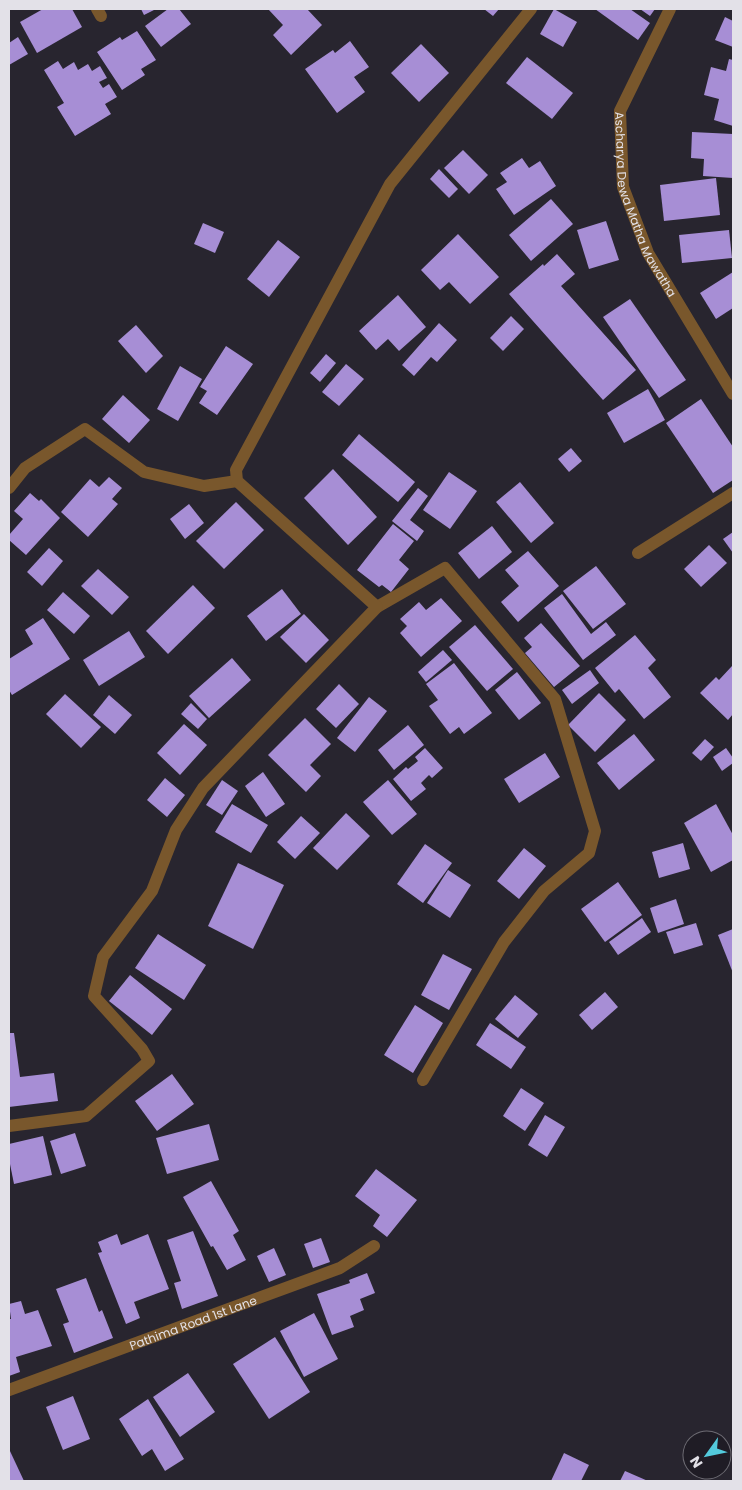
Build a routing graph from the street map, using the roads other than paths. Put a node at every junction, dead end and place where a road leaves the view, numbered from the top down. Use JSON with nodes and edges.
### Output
{"nodes":[{"id":1,"x":531,"y":9,"type":"edge"},
{"id":2,"x":670,"y":9,"type":"edge"},
{"id":3,"x":733,"y":394,"type":"edge"},
{"id":4,"x":238,"y":481,"type":"junction"},
{"id":5,"x":9,"y":488,"type":"edge"},
{"id":6,"x":733,"y":493,"type":"edge"},
{"id":7,"x":638,"y":553,"type":"dead end"},
{"id":8,"x":377,"y":607,"type":"junction"},
{"id":9,"x":423,"y":1080,"type":"dead end"},
{"id":10,"x":9,"y":1126,"type":"edge"},
{"id":11,"x":374,"y":1246,"type":"dead end"},
{"id":12,"x":9,"y":1390,"type":"edge"}],
"edges":[{"from":1,"to":4,"type":"street"},
{"from":2,"to":3,"type":"street","name":"Ascharya Dewa Matha Mawatha"},
{"from":4,"to":5,"type":"street"},
{"from":4,"to":8,"type":"street"},
{"from":6,"to":7,"type":"street"},
{"from":8,"to":9,"type":"street"},
{"from":8,"to":10,"type":"street"},
{"from":11,"to":12,"type":"street","name":"Pathima Road 1st Lane"}]}
